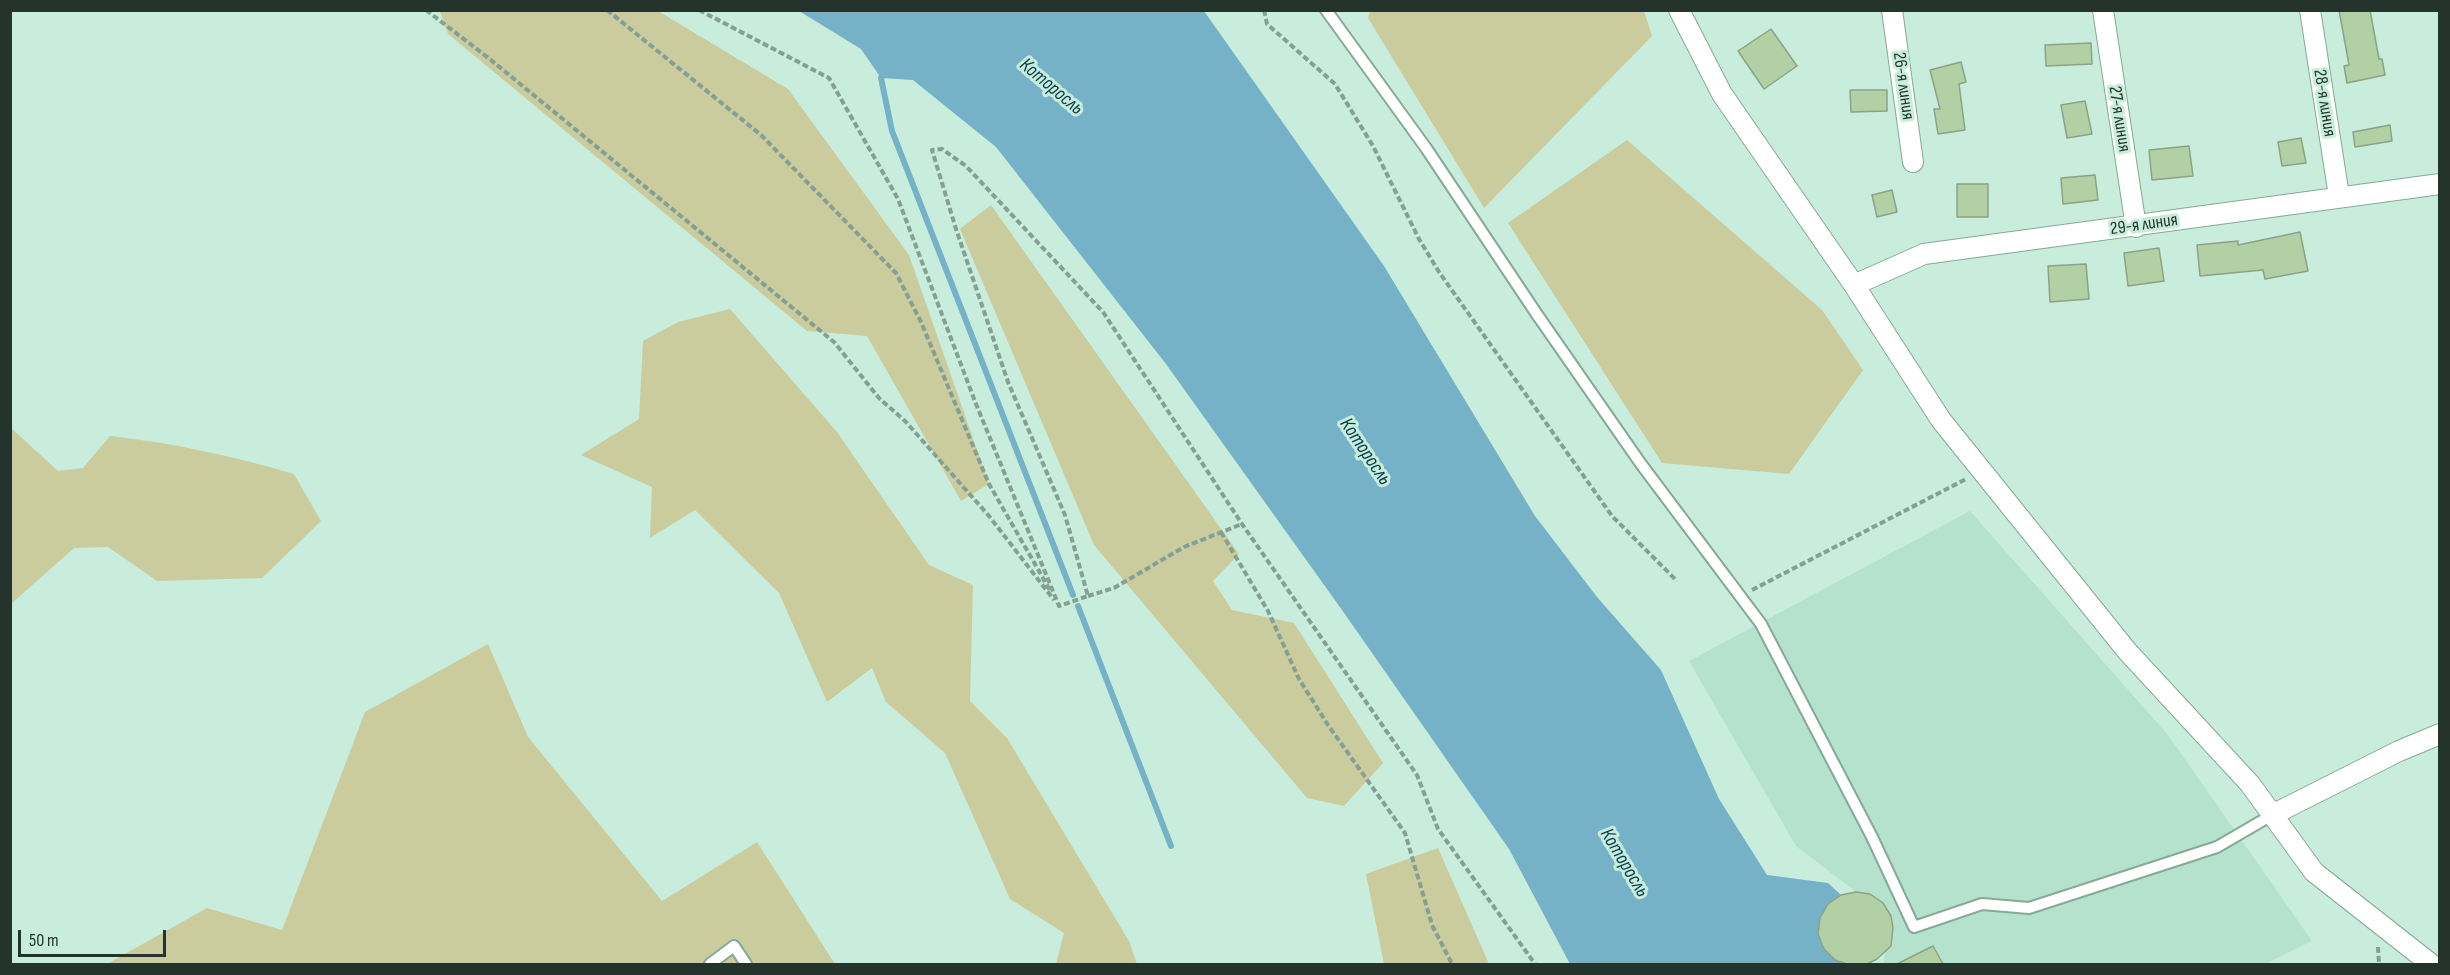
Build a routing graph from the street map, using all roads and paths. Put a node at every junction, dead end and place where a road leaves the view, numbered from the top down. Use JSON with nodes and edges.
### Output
{"nodes":[{"id":1,"x":426,"y":10,"type":"edge"},
{"id":2,"x":607,"y":10,"type":"edge"},
{"id":3,"x":699,"y":10,"type":"edge"},
{"id":4,"x":1264,"y":10,"type":"edge"},
{"id":5,"x":1326,"y":10,"type":"edge"},
{"id":6,"x":1679,"y":10,"type":"edge"},
{"id":7,"x":1892,"y":10,"type":"edge"},
{"id":8,"x":2103,"y":10,"type":"edge"},
{"id":9,"x":2310,"y":10,"type":"edge"},
{"id":10,"x":1913,"y":162,"type":"dead end"},
{"id":11,"x":2439,"y":184,"type":"edge"},
{"id":12,"x":2339,"y":196,"type":"junction"},
{"id":13,"x":2136,"y":227,"type":"junction"},
{"id":14,"x":1854,"y":285,"type":"junction"},
{"id":15,"x":1982,"y":471,"type":"junction"},
{"id":16,"x":1242,"y":524,"type":"junction"},
{"id":17,"x":1221,"y":532,"type":"junction"},
{"id":18,"x":1677,"y":581,"type":"dead end"},
{"id":19,"x":1088,"y":596,"type":"junction"},
{"id":20,"x":1740,"y":596,"type":"junction"},
{"id":21,"x":1059,"y":606,"type":"junction"},
{"id":22,"x":2439,"y":734,"type":"edge"},
{"id":23,"x":2272,"y":814,"type":"junction"},
{"id":24,"x":710,"y":964,"type":"edge"},
{"id":25,"x":747,"y":964,"type":"edge"},
{"id":26,"x":1452,"y":964,"type":"edge"},
{"id":27,"x":1536,"y":964,"type":"edge"},
{"id":28,"x":2431,"y":964,"type":"edge"}],
"edges":[{"from":1,"to":21,"type":"path"},
{"from":2,"to":21,"type":"path"},
{"from":3,"to":21,"type":"path"},
{"from":4,"to":18,"type":"path"},
{"from":5,"to":20,"type":"lane"},
{"from":6,"to":14,"type":"street"},
{"from":7,"to":10,"type":"street","name":"26-я линия"},
{"from":8,"to":13,"type":"street","name":"27-я линия"},
{"from":9,"to":12,"type":"street","name":"28-я линия"},
{"from":11,"to":12,"type":"street","name":"29-я линия"},
{"from":12,"to":13,"type":"street","name":"29-я линия"},
{"from":13,"to":14,"type":"street","name":"29-я линия"},
{"from":14,"to":15,"type":"street"},
{"from":15,"to":20,"type":"path"},
{"from":15,"to":23,"type":"street"},
{"from":16,"to":17,"type":"path"},
{"from":16,"to":19,"type":"path"},
{"from":16,"to":27,"type":"path"},
{"from":17,"to":19,"type":"path"},
{"from":17,"to":26,"type":"path"},
{"from":19,"to":21,"type":"path"},
{"from":20,"to":23,"type":"lane"},
{"from":22,"to":23,"type":"street"},
{"from":23,"to":28,"type":"street"},
{"from":24,"to":25,"type":"lane"}]}
